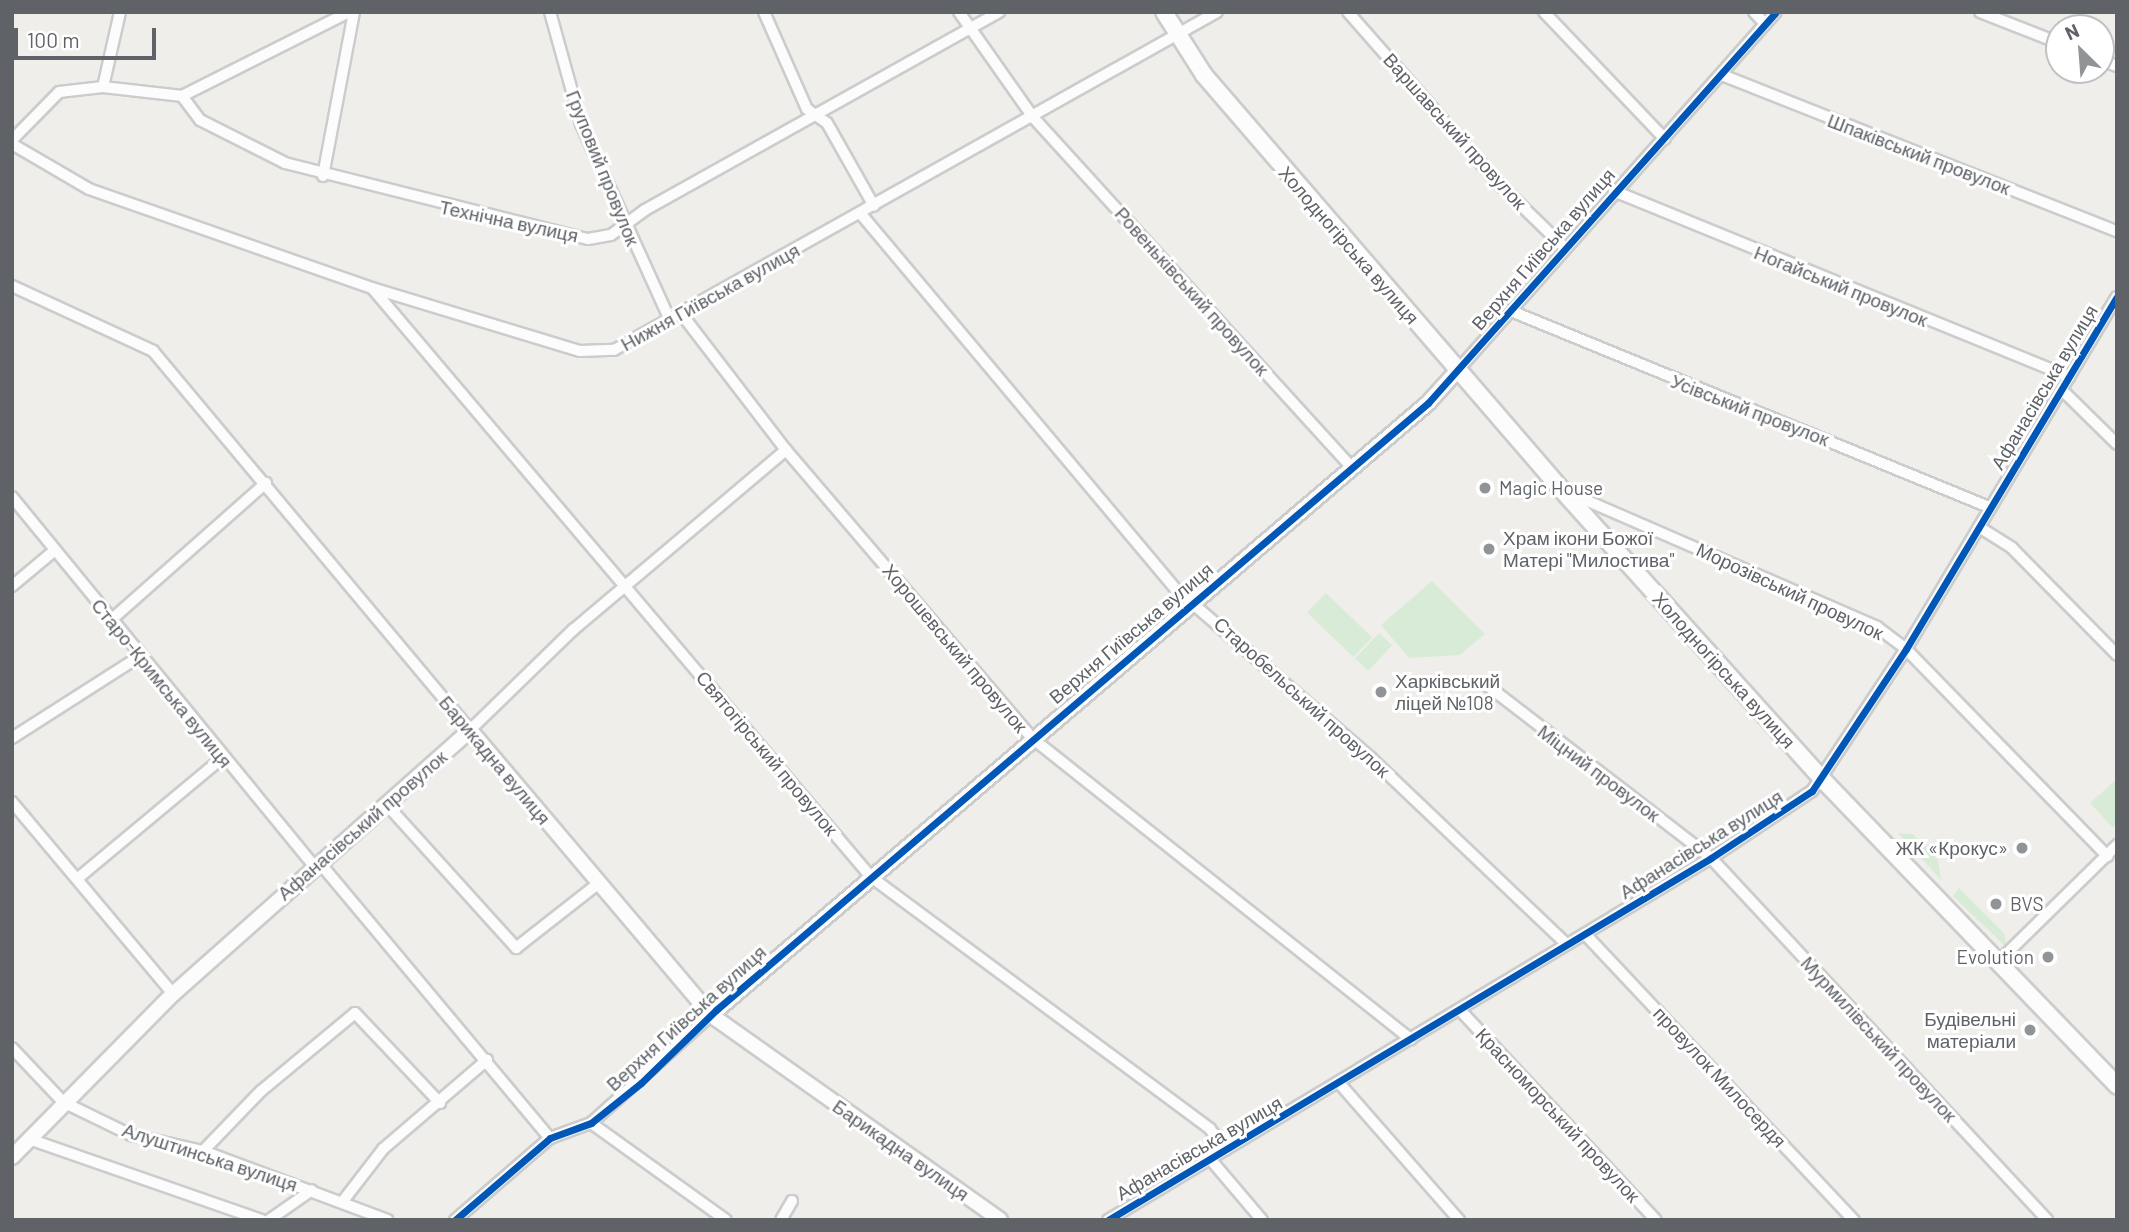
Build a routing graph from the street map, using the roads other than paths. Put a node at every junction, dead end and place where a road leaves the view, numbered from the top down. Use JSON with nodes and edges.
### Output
{"nodes":[{"id":1,"x":120,"y":12,"type":"edge"},
{"id":2,"x":352,"y":12,"type":"edge"},
{"id":3,"x":550,"y":12,"type":"edge"},
{"id":4,"x":764,"y":12,"type":"edge"},
{"id":5,"x":959,"y":12,"type":"edge"},
{"id":6,"x":1000,"y":12,"type":"edge"},
{"id":7,"x":1164,"y":12,"type":"edge"},
{"id":8,"x":1217,"y":12,"type":"edge"},
{"id":9,"x":1348,"y":12,"type":"edge"},
{"id":10,"x":1544,"y":12,"type":"edge"},
{"id":11,"x":1754,"y":12,"type":"edge"},
{"id":12,"x":1776,"y":12,"type":"edge"},
{"id":13,"x":1980,"y":12,"type":"edge"},
{"id":14,"x":1766,"y":24,"type":"junction"},
{"id":15,"x":966,"y":29,"type":"junction"},
{"id":16,"x":1175,"y":33,"type":"junction"},
{"id":17,"x":2045,"y":38,"type":"edge"},
{"id":18,"x":1722,"y":75,"type":"junction"},
{"id":19,"x":103,"y":87,"type":"junction"},
{"id":20,"x":182,"y":96,"type":"junction"},
{"id":21,"x":1032,"y":116,"type":"junction"},
{"id":22,"x":820,"y":117,"type":"junction"},
{"id":23,"x":1665,"y":139,"type":"junction"},
{"id":24,"x":12,"y":142,"type":"edge"},
{"id":25,"x":323,"y":176,"type":"junction"},
{"id":26,"x":1614,"y":191,"type":"junction"},
{"id":27,"x":874,"y":206,"type":"junction"},
{"id":28,"x":861,"y":214,"type":"junction"},
{"id":29,"x":623,"y":226,"type":"junction"},
{"id":30,"x":2117,"y":231,"type":"edge"},
{"id":31,"x":1564,"y":247,"type":"junction"},
{"id":32,"x":12,"y":286,"type":"edge"},
{"id":33,"x":372,"y":288,"type":"junction"},
{"id":34,"x":2117,"y":297,"type":"edge"},
{"id":35,"x":1511,"y":311,"type":"junction"},
{"id":36,"x":680,"y":312,"type":"junction"},
{"id":37,"x":669,"y":318,"type":"junction"},
{"id":38,"x":1457,"y":371,"type":"junction"},
{"id":39,"x":2069,"y":377,"type":"junction"},
{"id":40,"x":2062,"y":390,"type":"junction"},
{"id":41,"x":2117,"y":444,"type":"edge"},
{"id":42,"x":786,"y":450,"type":"junction"},
{"id":43,"x":1351,"y":467,"type":"junction"},
{"id":44,"x":266,"y":484,"type":"junction"},
{"id":45,"x":1561,"y":489,"type":"junction"},
{"id":46,"x":12,"y":497,"type":"edge"},
{"id":47,"x":1989,"y":507,"type":"junction"},
{"id":48,"x":1979,"y":527,"type":"junction"},
{"id":49,"x":55,"y":550,"type":"junction"},
{"id":50,"x":12,"y":586,"type":"edge"},
{"id":51,"x":626,"y":586,"type":"junction"},
{"id":52,"x":1190,"y":603,"type":"junction"},
{"id":53,"x":111,"y":620,"type":"junction"},
{"id":54,"x":1906,"y":649,"type":"junction"},
{"id":55,"x":140,"y":656,"type":"junction"},
{"id":56,"x":2117,"y":656,"type":"edge"},
{"id":57,"x":1488,"y":686,"type":"dead end"},
{"id":58,"x":470,"y":730,"type":"junction"},
{"id":59,"x":12,"y":738,"type":"edge"},
{"id":60,"x":1031,"y":738,"type":"junction"},
{"id":61,"x":222,"y":758,"type":"junction"},
{"id":62,"x":1823,"y":780,"type":"junction"},
{"id":63,"x":12,"y":802,"type":"edge"},
{"id":64,"x":387,"y":805,"type":"junction"},
{"id":65,"x":2117,"y":845,"type":"edge"},
{"id":66,"x":2106,"y":856,"type":"junction"},
{"id":67,"x":1711,"y":858,"type":"junction"},
{"id":68,"x":316,"y":864,"type":"junction"},
{"id":69,"x":871,"y":877,"type":"junction"},
{"id":70,"x":77,"y":880,"type":"junction"},
{"id":71,"x":599,"y":883,"type":"junction"},
{"id":72,"x":1586,"y":934,"type":"junction"},
{"id":73,"x":1566,"y":944,"type":"junction"},
{"id":74,"x":1997,"y":962,"type":"junction"},
{"id":75,"x":173,"y":994,"type":"junction"},
{"id":76,"x":1460,"y":1010,"type":"junction"},
{"id":77,"x":710,"y":1015,"type":"junction"},
{"id":78,"x":1411,"y":1039,"type":"junction"},
{"id":79,"x":12,"y":1048,"type":"edge"},
{"id":80,"x":487,"y":1060,"type":"junction"},
{"id":81,"x":1340,"y":1084,"type":"junction"},
{"id":82,"x":2117,"y":1085,"type":"edge"},
{"id":83,"x":63,"y":1102,"type":"junction"},
{"id":84,"x":440,"y":1103,"type":"junction"},
{"id":85,"x":591,"y":1123,"type":"junction"},
{"id":86,"x":550,"y":1138,"type":"junction"},
{"id":87,"x":29,"y":1139,"type":"junction"},
{"id":88,"x":1226,"y":1150,"type":"junction"},
{"id":89,"x":202,"y":1152,"type":"junction"},
{"id":90,"x":12,"y":1157,"type":"edge"},
{"id":91,"x":1211,"y":1160,"type":"junction"},
{"id":92,"x":312,"y":1190,"type":"junction"},
{"id":93,"x":792,"y":1200,"type":"dead end"},
{"id":94,"x":343,"y":1201,"type":"junction"},
{"id":95,"x":262,"y":1220,"type":"edge"},
{"id":96,"x":269,"y":1220,"type":"edge"},
{"id":97,"x":388,"y":1220,"type":"edge"},
{"id":98,"x":455,"y":1220,"type":"edge"},
{"id":99,"x":726,"y":1220,"type":"edge"},
{"id":100,"x":781,"y":1220,"type":"edge"},
{"id":101,"x":1000,"y":1220,"type":"edge"},
{"id":102,"x":1108,"y":1220,"type":"edge"},
{"id":103,"x":1262,"y":1220,"type":"edge"},
{"id":104,"x":1459,"y":1220,"type":"edge"},
{"id":105,"x":1656,"y":1220,"type":"edge"},
{"id":106,"x":1854,"y":1220,"type":"edge"},
{"id":107,"x":2047,"y":1220,"type":"edge"}],
"edges":[{"from":1,"to":19,"type":"street"},
{"from":2,"to":20,"type":"street"},
{"from":2,"to":25,"type":"street"},
{"from":3,"to":29,"type":"street","name":"Груповий провулок"},
{"from":4,"to":22,"type":"street"},
{"from":5,"to":15,"type":"street","name":"Ровеньківський провулок"},
{"from":6,"to":15,"type":"street","name":"Технічна вулиця"},
{"from":7,"to":16,"type":"main road","name":"Холодногірська вулиця"},
{"from":8,"to":16,"type":"street","name":"Нижня Гиївська вулиця"},
{"from":9,"to":31,"type":"street","name":"Варшавський провулок"},
{"from":10,"to":23,"type":"street"},
{"from":11,"to":14,"type":"street"},
{"from":12,"to":14,"type":"street","name":"Верхня Гиївська вулиця"},
{"from":13,"to":17,"type":"street"},
{"from":14,"to":18,"type":"street","name":"Верхня Гиївська вулиця"},
{"from":15,"to":21,"type":"street","name":"Ровеньківський провулок"},
{"from":15,"to":22,"type":"street","name":"Технічна вулиця"},
{"from":16,"to":21,"type":"street","name":"Нижня Гиївська вулиця"},
{"from":16,"to":38,"type":"main road","name":"Холодногірська вулиця"},
{"from":18,"to":23,"type":"street","name":"Верхня Гиївська вулиця"},
{"from":18,"to":30,"type":"street","name":"Шпаківський провулок"},
{"from":19,"to":20,"type":"street"},
{"from":19,"to":24,"type":"street"},
{"from":20,"to":25,"type":"street","name":"Технічна вулиця"},
{"from":21,"to":27,"type":"street","name":"Нижня Гиївська вулиця"},
{"from":21,"to":43,"type":"street","name":"Ровеньківський провулок"},
{"from":22,"to":27,"type":"street"},
{"from":22,"to":29,"type":"street","name":"Технічна вулиця"},
{"from":23,"to":26,"type":"street","name":"Верхня Гиївська вулиця"},
{"from":24,"to":33,"type":"street","name":"Нижня Гиївська вулиця"},
{"from":25,"to":29,"type":"street","name":"Технічна вулиця"},
{"from":26,"to":31,"type":"street","name":"Верхня Гиївська вулиця"},
{"from":26,"to":39,"type":"street","name":"Ногайський провулок"},
{"from":27,"to":28,"type":"street","name":"Нижня Гиївська вулиця"},
{"from":28,"to":36,"type":"street","name":"Нижня Гиївська вулиця"},
{"from":28,"to":52,"type":"street","name":"Старобельський провулок"},
{"from":29,"to":37,"type":"street","name":"Груповий провулок"},
{"from":31,"to":35,"type":"street","name":"Верхня Гиївська вулиця"},
{"from":32,"to":44,"type":"street","name":"Барикадна вулиця"},
{"from":33,"to":37,"type":"street","name":"Нижня Гиївська вулиця"},
{"from":33,"to":51,"type":"street","name":"Святогірський провулок"},
{"from":34,"to":39,"type":"street","name":"Афанасівська вулиця"},
{"from":35,"to":38,"type":"street","name":"Верхня Гиївська вулиця"},
{"from":35,"to":47,"type":"street","name":"Усівський провулок"},
{"from":36,"to":37,"type":"street","name":"Нижня Гиївська вулиця"},
{"from":36,"to":42,"type":"street","name":"Хорошевський провулок"},
{"from":38,"to":43,"type":"street","name":"Верхня Гиївська вулиця"},
{"from":38,"to":45,"type":"main road","name":"Холодногірська вулиця"},
{"from":39,"to":40,"type":"street","name":"Афанасівська вулиця"},
{"from":40,"to":41,"type":"street"},
{"from":40,"to":47,"type":"street","name":"Афанасівська вулиця"},
{"from":42,"to":51,"type":"street","name":"Афанасівський провулок"},
{"from":42,"to":60,"type":"street","name":"Хорошевський провулок"},
{"from":43,"to":52,"type":"street","name":"Верхня Гиївська вулиця"},
{"from":44,"to":53,"type":"street"},
{"from":44,"to":58,"type":"street","name":"Барикадна вулиця"},
{"from":45,"to":54,"type":"street","name":"Морозівський провулок"},
{"from":45,"to":62,"type":"main road","name":"Холодногірська вулиця"},
{"from":46,"to":49,"type":"street","name":"Старо-Кримська вулиця"},
{"from":47,"to":48,"type":"street","name":"Афанасівська вулиця"},
{"from":48,"to":54,"type":"street","name":"Афанасівська вулиця"},
{"from":48,"to":56,"type":"street"},
{"from":49,"to":50,"type":"street"},
{"from":49,"to":53,"type":"street","name":"Старо-Кримська вулиця"},
{"from":51,"to":58,"type":"street","name":"Афанасівський провулок"},
{"from":51,"to":69,"type":"street","name":"Святогірський провулок"},
{"from":52,"to":60,"type":"street","name":"Верхня Гиївська вулиця"},
{"from":52,"to":73,"type":"street","name":"Старобельський провулок"},
{"from":53,"to":55,"type":"street","name":"Старо-Кримська вулиця"},
{"from":54,"to":62,"type":"street","name":"Афанасівська вулиця"},
{"from":54,"to":66,"type":"street","name":"Морозівський провулок"},
{"from":55,"to":59,"type":"street"},
{"from":55,"to":61,"type":"street","name":"Старо-Кримська вулиця"},
{"from":57,"to":67,"type":"street","name":"Міцний провулок"},
{"from":58,"to":64,"type":"street","name":"Афанасівський провулок"},
{"from":58,"to":71,"type":"street","name":"Барикадна вулиця"},
{"from":60,"to":69,"type":"street","name":"Верхня Гиївська вулиця"},
{"from":60,"to":78,"type":"street","name":"Хорошевський провулок"},
{"from":61,"to":68,"type":"street","name":"Старо-Кримська вулиця"},
{"from":61,"to":70,"type":"street"},
{"from":62,"to":67,"type":"street","name":"Афанасівська вулиця"},
{"from":62,"to":74,"type":"main road","name":"Холодногірська вулиця"},
{"from":63,"to":70,"type":"street"},
{"from":64,"to":68,"type":"street","name":"Афанасівський провулок"},
{"from":64,"to":71,"type":"street"},
{"from":65,"to":66,"type":"street"},
{"from":66,"to":74,"type":"street"},
{"from":67,"to":72,"type":"street","name":"Афанасівська вулиця"},
{"from":67,"to":107,"type":"street","name":"Мурмилівський провулок"},
{"from":68,"to":75,"type":"street","name":"Афанасівський провулок"},
{"from":68,"to":80,"type":"street","name":"Старо-Кримська вулиця"},
{"from":69,"to":77,"type":"street","name":"Верхня Гиївська вулиця"},
{"from":69,"to":88,"type":"street","name":"Святогірський провулок"},
{"from":70,"to":75,"type":"street"},
{"from":71,"to":77,"type":"street","name":"Барикадна вулиця"},
{"from":72,"to":73,"type":"street","name":"Афанасівська вулиця"},
{"from":72,"to":106,"type":"street","name":"провулок Милосердя"},
{"from":73,"to":76,"type":"street","name":"Афанасівська вулиця"},
{"from":74,"to":82,"type":"main road","name":"Холодногірська вулиця"},
{"from":75,"to":83,"type":"street","name":"Афанасівський провулок"},
{"from":76,"to":78,"type":"street","name":"Афанасівська вулиця"},
{"from":76,"to":105,"type":"street","name":"Красноморський провулок"},
{"from":77,"to":85,"type":"street","name":"Верхня Гиївська вулиця"},
{"from":77,"to":101,"type":"street","name":"Барикадна вулиця"},
{"from":78,"to":81,"type":"street","name":"Афанасівська вулиця"},
{"from":79,"to":83,"type":"street","name":"Алуштинська вулиця"},
{"from":80,"to":84,"type":"street"},
{"from":80,"to":86,"type":"street","name":"Старо-Кримська вулиця"},
{"from":81,"to":88,"type":"street","name":"Афанасівська вулиця"},
{"from":81,"to":104,"type":"street"},
{"from":83,"to":87,"type":"street","name":"Афанасівський провулок"},
{"from":83,"to":89,"type":"street","name":"Алуштинська вулиця"},
{"from":84,"to":89,"type":"street"},
{"from":84,"to":94,"type":"street"},
{"from":85,"to":86,"type":"street","name":"Верхня Гиївська вулиця"},
{"from":85,"to":99,"type":"street"},
{"from":86,"to":98,"type":"street","name":"Верхня Гиївська вулиця"},
{"from":87,"to":90,"type":"street","name":"Афанасівський провулок"},
{"from":87,"to":95,"type":"street"},
{"from":88,"to":91,"type":"street","name":"Афанасівська вулиця"},
{"from":89,"to":92,"type":"street","name":"Алуштинська вулиця"},
{"from":91,"to":102,"type":"street","name":"Афанасівська вулиця"},
{"from":91,"to":103,"type":"street"},
{"from":92,"to":94,"type":"street","name":"Алуштинська вулиця"},
{"from":92,"to":96,"type":"street"},
{"from":93,"to":100,"type":"street"},
{"from":94,"to":97,"type":"street","name":"Алуштинська вулиця"}]}
